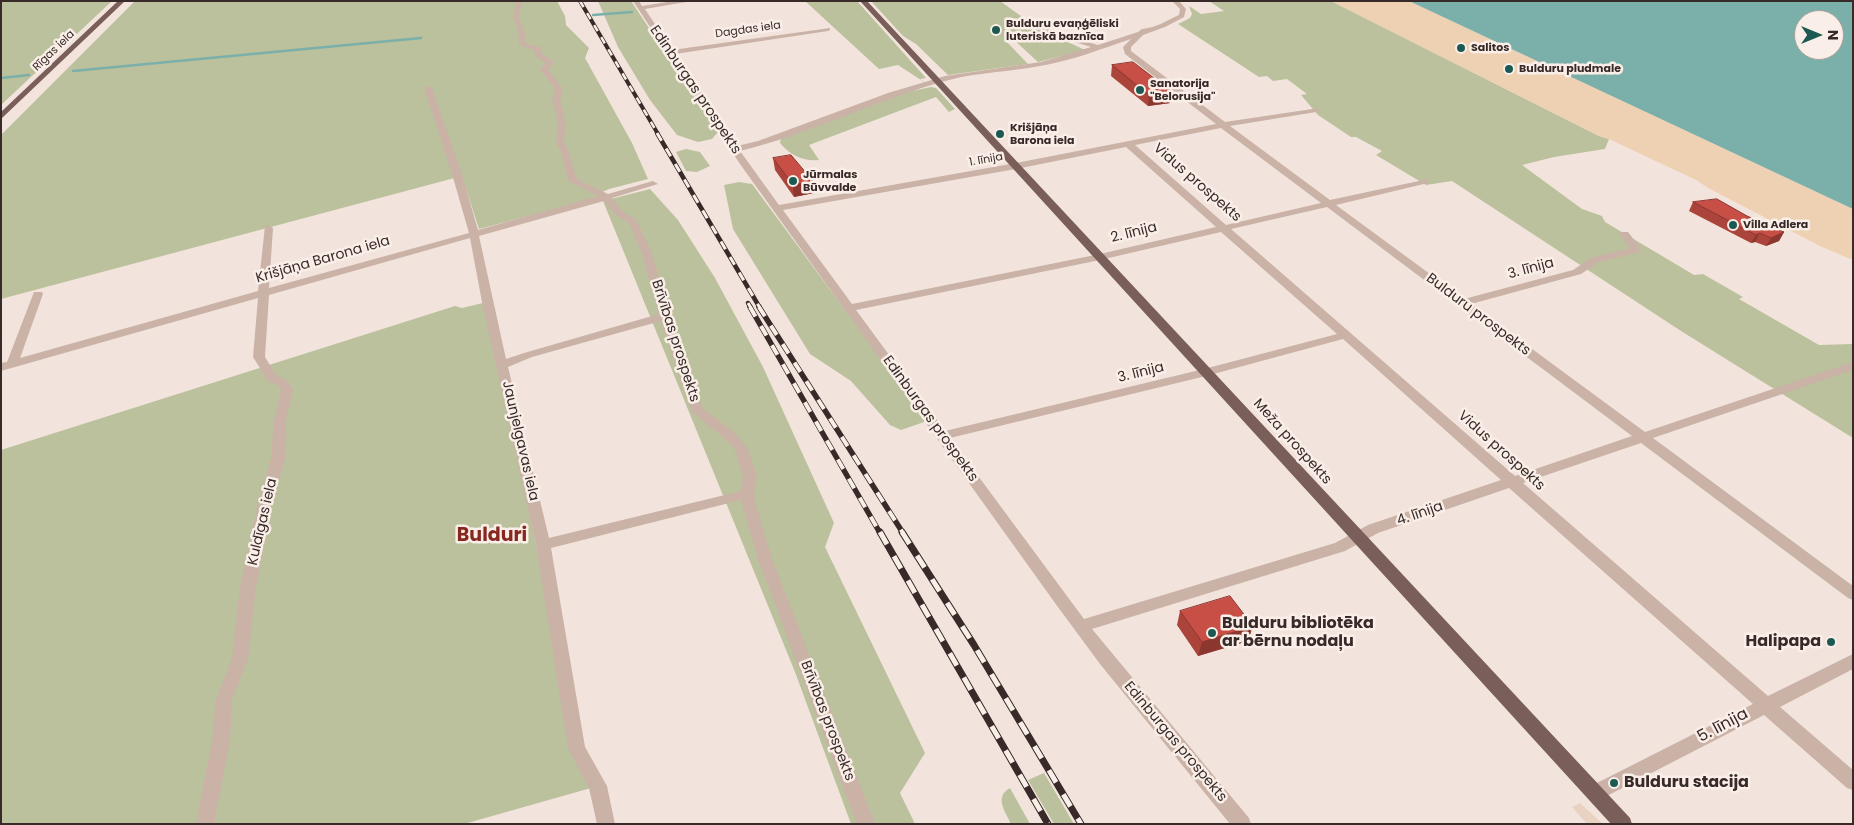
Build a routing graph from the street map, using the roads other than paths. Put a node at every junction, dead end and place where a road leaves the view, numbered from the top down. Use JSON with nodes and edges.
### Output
{"nodes":[{"id":1,"x":122,"y":1,"type":"edge"},
{"id":2,"x":519,"y":1,"type":"edge"},
{"id":3,"x":689,"y":1,"type":"edge"},
{"id":4,"x":863,"y":1,"type":"edge"},
{"id":5,"x":1178,"y":3,"type":"edge"},
{"id":6,"x":638,"y":4,"type":"edge"},
{"id":7,"x":1028,"y":19,"type":"dead end"},
{"id":8,"x":828,"y":29,"type":"dead end"},
{"id":9,"x":1144,"y":30,"type":"junction"},
{"id":10,"x":1096,"y":47,"type":"junction"},
{"id":11,"x":670,"y":52,"type":"junction"},
{"id":12,"x":1128,"y":52,"type":"junction"},
{"id":13,"x":938,"y":82,"type":"junction"},
{"id":14,"x":428,"y":88,"type":"dead end"},
{"id":15,"x":1316,"y":110,"type":"dead end"},
{"id":16,"x":1,"y":117,"type":"edge"},
{"id":17,"x":1224,"y":125,"type":"junction"},
{"id":18,"x":1128,"y":144,"type":"junction"},
{"id":19,"x":735,"y":149,"type":"junction"},
{"id":20,"x":1016,"y":166,"type":"junction"},
{"id":21,"x":1425,"y":181,"type":"dead end"},
{"id":22,"x":653,"y":184,"type":"dead end"},
{"id":23,"x":605,"y":196,"type":"junction"},
{"id":24,"x":1328,"y":203,"type":"junction"},
{"id":25,"x":777,"y":208,"type":"junction"},
{"id":26,"x":1224,"y":227,"type":"junction"},
{"id":27,"x":268,"y":228,"type":"dead end"},
{"id":28,"x":474,"y":233,"type":"junction"},
{"id":29,"x":1624,"y":234,"type":"dead end"},
{"id":30,"x":1100,"y":257,"type":"junction"},
{"id":31,"x":262,"y":293,"type":"junction"},
{"id":32,"x":38,"y":294,"type":"dead end"},
{"id":33,"x":1462,"y":303,"type":"junction"},
{"id":34,"x":849,"y":308,"type":"junction"},
{"id":35,"x":666,"y":316,"type":"junction"},
{"id":36,"x":1346,"y":335,"type":"junction"},
{"id":37,"x":502,"y":365,"type":"junction"},
{"id":38,"x":6,"y":366,"type":"edge"},
{"id":39,"x":1853,"y":366,"type":"edge"},
{"id":40,"x":1206,"y":372,"type":"junction"},
{"id":41,"x":942,"y":436,"type":"junction"},
{"id":42,"x":1644,"y":438,"type":"junction"},
{"id":43,"x":1511,"y":483,"type":"junction"},
{"id":44,"x":747,"y":494,"type":"junction"},
{"id":45,"x":1357,"y":537,"type":"junction"},
{"id":46,"x":543,"y":545,"type":"junction"},
{"id":47,"x":1853,"y":594,"type":"edge"},
{"id":48,"x":1080,"y":626,"type":"junction"},
{"id":49,"x":1853,"y":661,"type":"edge"},
{"id":50,"x":1764,"y":705,"type":"junction"},
{"id":51,"x":1853,"y":782,"type":"edge"},
{"id":52,"x":1595,"y":793,"type":"junction"},
{"id":53,"x":205,"y":824,"type":"edge"},
{"id":54,"x":606,"y":824,"type":"edge"},
{"id":55,"x":866,"y":824,"type":"edge"},
{"id":56,"x":1242,"y":824,"type":"edge"},
{"id":57,"x":1623,"y":824,"type":"edge"}],
"edges":[{"from":1,"to":16,"type":"main road","name":"Rīgas iela"},
{"from":2,"to":23,"type":"street","name":"Brīvības prospekts"},
{"from":3,"to":6,"type":"street"},
{"from":4,"to":13,"type":"main road","name":"Meža prospekts"},
{"from":5,"to":9,"type":"street"},
{"from":6,"to":11,"type":"street","name":"Edinburgas prospekts"},
{"from":7,"to":10,"type":"street"},
{"from":8,"to":11,"type":"street","name":"Dagdas iela"},
{"from":9,"to":10,"type":"street"},
{"from":9,"to":12,"type":"street"},
{"from":10,"to":12,"type":"street"},
{"from":10,"to":13,"type":"street"},
{"from":11,"to":19,"type":"street","name":"Edinburgas prospekts"},
{"from":12,"to":17,"type":"street","name":"Bulduru prospekts"},
{"from":13,"to":19,"type":"street"},
{"from":13,"to":20,"type":"main road","name":"Meža prospekts"},
{"from":14,"to":28,"type":"street","name":"Jaunjelgavas iela"},
{"from":15,"to":17,"type":"street","name":"1. līnija"},
{"from":17,"to":18,"type":"street","name":"1. līnija"},
{"from":17,"to":24,"type":"street","name":"Bulduru prospekts"},
{"from":18,"to":20,"type":"street","name":"1. līnija"},
{"from":18,"to":26,"type":"street","name":"Vidus prospekts"},
{"from":19,"to":25,"type":"street","name":"Edinburgas prospekts"},
{"from":20,"to":25,"type":"street","name":"1. līnija"},
{"from":20,"to":30,"type":"main road","name":"Meža prospekts"},
{"from":21,"to":24,"type":"street","name":"2. līnija"},
{"from":22,"to":23,"type":"street","name":"Krišjāņa Barona iela"},
{"from":23,"to":28,"type":"street","name":"Krišjāņa Barona iela"},
{"from":23,"to":35,"type":"street","name":"Brīvības prospekts"},
{"from":24,"to":26,"type":"street","name":"2. līnija"},
{"from":24,"to":33,"type":"street","name":"Bulduru prospekts"},
{"from":25,"to":34,"type":"street","name":"Edinburgas prospekts"},
{"from":26,"to":30,"type":"street","name":"2. līnija"},
{"from":26,"to":36,"type":"street","name":"Vidus prospekts"},
{"from":27,"to":31,"type":"street","name":"Kuldīgas iela"},
{"from":28,"to":31,"type":"street","name":"Krišjāņa Barona iela"},
{"from":28,"to":37,"type":"street","name":"Jaunjelgavas iela"},
{"from":29,"to":33,"type":"street","name":"3. līnija"},
{"from":30,"to":34,"type":"street","name":"2. līnija"},
{"from":30,"to":40,"type":"main road","name":"Meža prospekts"},
{"from":31,"to":38,"type":"street","name":"Krišjāņa Barona iela"},
{"from":31,"to":53,"type":"street","name":"Kuldīgas iela"},
{"from":32,"to":38,"type":"street"},
{"from":33,"to":42,"type":"street","name":"Bulduru prospekts"},
{"from":34,"to":41,"type":"street","name":"Edinburgas prospekts"},
{"from":35,"to":37,"type":"street"},
{"from":35,"to":44,"type":"street","name":"Brīvības prospekts"},
{"from":36,"to":40,"type":"street","name":"3. līnija"},
{"from":36,"to":43,"type":"street","name":"Vidus prospekts"},
{"from":37,"to":46,"type":"street","name":"Jaunjelgavas iela"},
{"from":39,"to":42,"type":"street","name":"4. līnija"},
{"from":40,"to":41,"type":"street","name":"3. līnija"},
{"from":40,"to":45,"type":"main road","name":"Meža prospekts"},
{"from":41,"to":48,"type":"street","name":"Edinburgas prospekts"},
{"from":42,"to":43,"type":"street","name":"4. līnija"},
{"from":42,"to":47,"type":"street","name":"Bulduru prospekts"},
{"from":43,"to":45,"type":"street","name":"4. līnija"},
{"from":43,"to":50,"type":"street","name":"Vidus prospekts"},
{"from":44,"to":46,"type":"street"},
{"from":44,"to":55,"type":"street","name":"Brīvības prospekts"},
{"from":45,"to":48,"type":"street","name":"4. līnija"},
{"from":45,"to":52,"type":"main road","name":"Meža prospekts"},
{"from":46,"to":54,"type":"street","name":"Jaunjelgavas iela"},
{"from":48,"to":56,"type":"street","name":"Edinburgas prospekts"},
{"from":49,"to":50,"type":"street","name":"5. līnija"},
{"from":50,"to":51,"type":"street","name":"Vidus prospekts"},
{"from":50,"to":52,"type":"street","name":"5. līnija"},
{"from":52,"to":57,"type":"main road","name":"Meža prospekts"}]}
